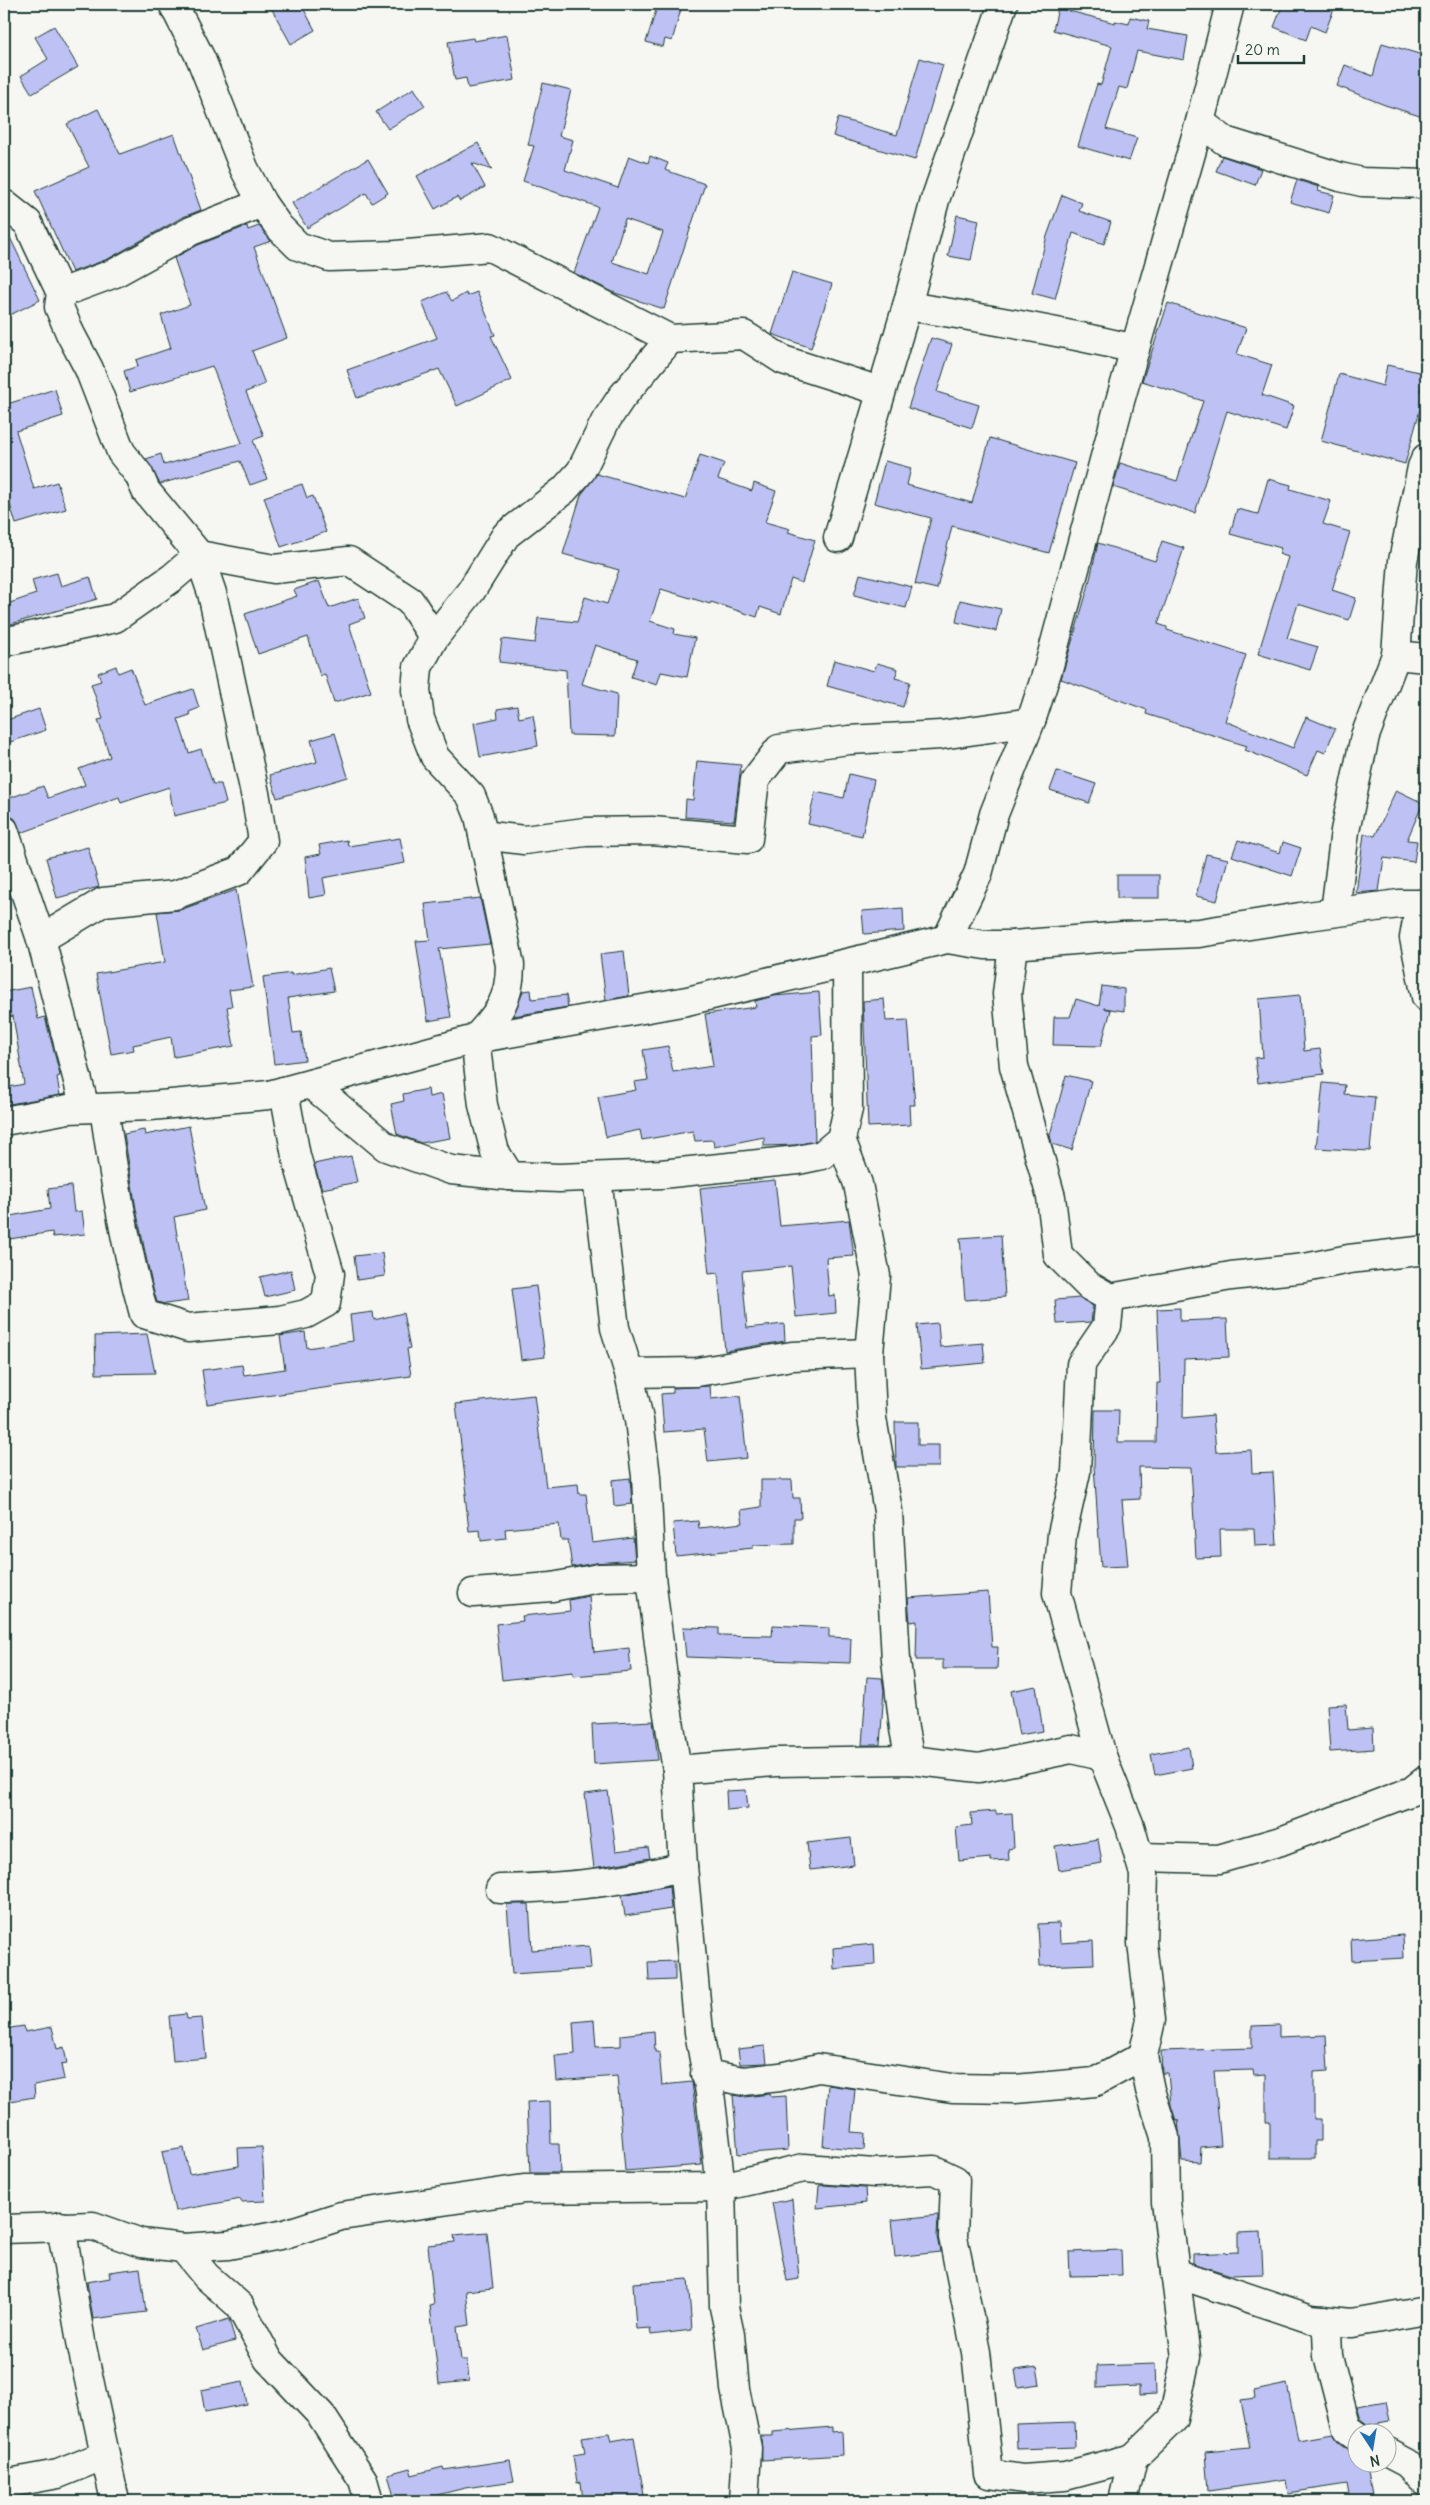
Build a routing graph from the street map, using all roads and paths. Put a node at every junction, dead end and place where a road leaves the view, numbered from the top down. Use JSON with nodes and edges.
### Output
{"nodes":[{"id":1,"x":173,"y":4,"type":"edge"},
{"id":2,"x":1003,"y":4,"type":"edge"},
{"id":3,"x":1230,"y":4,"type":"edge"},
{"id":4,"x":1200,"y":122,"type":"junction"},
{"id":5,"x":1426,"y":184,"type":"edge"},
{"id":6,"x":262,"y":203,"type":"junction"},
{"id":7,"x":4,"y":204,"type":"edge"},
{"id":8,"x":60,"y":293,"type":"junction"},
{"id":9,"x":907,"y":306,"type":"junction"},
{"id":10,"x":670,"y":339,"type":"junction"},
{"id":11,"x":1135,"y":350,"type":"junction"},
{"id":12,"x":880,"y":391,"type":"junction"},
{"id":13,"x":1426,"y":458,"type":"edge"},
{"id":14,"x":838,"y":538,"type":"dead end"},
{"id":15,"x":199,"y":555,"type":"junction"},
{"id":16,"x":434,"y":638,"type":"junction"},
{"id":17,"x":4,"y":642,"type":"edge"},
{"id":18,"x":1396,"y":655,"type":"junction"},
{"id":19,"x":1426,"y":658,"type":"edge"},
{"id":20,"x":1032,"y":718,"type":"junction"},
{"id":21,"x":4,"y":830,"type":"edge"},
{"id":22,"x":483,"y":835,"type":"junction"},
{"id":23,"x":1423,"y":904,"type":"edge"},
{"id":24,"x":1335,"y":912,"type":"junction"},
{"id":25,"x":41,"y":939,"type":"junction"},
{"id":26,"x":947,"y":939,"type":"junction"},
{"id":27,"x":1013,"y":945,"type":"junction"},
{"id":28,"x":847,"y":964,"type":"junction"},
{"id":29,"x":1426,"y":997,"type":"edge"},
{"id":30,"x":475,"y":1039,"type":"junction"},
{"id":31,"x":311,"y":1084,"type":"junction"},
{"id":32,"x":284,"y":1091,"type":"junction"},
{"id":33,"x":94,"y":1108,"type":"junction"},
{"id":34,"x":4,"y":1121,"type":"edge"},
{"id":35,"x":841,"y":1139,"type":"junction"},
{"id":36,"x":510,"y":1176,"type":"junction"},
{"id":37,"x":597,"y":1178,"type":"junction"},
{"id":38,"x":1426,"y":1250,"type":"edge"},
{"id":39,"x":1110,"y":1298,"type":"junction"},
{"id":40,"x":869,"y":1353,"type":"junction"},
{"id":41,"x":629,"y":1373,"type":"junction"},
{"id":42,"x":651,"y":1577,"type":"junction"},
{"id":43,"x":473,"y":1593,"type":"dead end"},
{"id":44,"x":1102,"y":1756,"type":"junction"},
{"id":45,"x":910,"y":1760,"type":"junction"},
{"id":46,"x":677,"y":1770,"type":"junction"},
{"id":47,"x":1426,"y":1780,"type":"edge"},
{"id":48,"x":1139,"y":1857,"type":"junction"},
{"id":49,"x":683,"y":1866,"type":"junction"},
{"id":50,"x":500,"y":1889,"type":"dead end"},
{"id":51,"x":1143,"y":2056,"type":"junction"},
{"id":52,"x":705,"y":2074,"type":"junction"},
{"id":53,"x":721,"y":2188,"type":"junction"},
{"id":54,"x":61,"y":2226,"type":"junction"},
{"id":55,"x":4,"y":2229,"type":"edge"},
{"id":56,"x":183,"y":2248,"type":"junction"},
{"id":57,"x":1175,"y":2273,"type":"junction"},
{"id":58,"x":1426,"y":2310,"type":"edge"},
{"id":59,"x":1322,"y":2320,"type":"junction"},
{"id":60,"x":1348,"y":2430,"type":"edge"},
{"id":61,"x":105,"y":2454,"type":"junction"},
{"id":62,"x":1133,"y":2458,"type":"junction"},
{"id":63,"x":1398,"y":2458,"type":"edge"},
{"id":64,"x":1426,"y":2482,"type":"edge"},
{"id":65,"x":4,"y":2484,"type":"edge"},
{"id":66,"x":115,"y":2501,"type":"edge"},
{"id":67,"x":369,"y":2501,"type":"edge"},
{"id":68,"x":744,"y":2501,"type":"edge"},
{"id":69,"x":1123,"y":2501,"type":"edge"}],
"edges":[{"from":1,"to":6,"type":"street"},
{"from":2,"to":9,"type":"street"},
{"from":3,"to":4,"type":"street"},
{"from":4,"to":5,"type":"street"},
{"from":4,"to":11,"type":"street"},
{"from":6,"to":8,"type":"street"},
{"from":6,"to":10,"type":"street"},
{"from":7,"to":8,"type":"street"},
{"from":8,"to":15,"type":"street"},
{"from":9,"to":11,"type":"street"},
{"from":9,"to":12,"type":"street"},
{"from":10,"to":12,"type":"street"},
{"from":10,"to":16,"type":"street"},
{"from":11,"to":20,"type":"street"},
{"from":12,"to":14,"type":"street"},
{"from":13,"to":18,"type":"street"},
{"from":15,"to":16,"type":"street"},
{"from":15,"to":17,"type":"street"},
{"from":15,"to":25,"type":"street"},
{"from":16,"to":22,"type":"street"},
{"from":18,"to":19,"type":"street"},
{"from":18,"to":24,"type":"street"},
{"from":20,"to":22,"type":"street"},
{"from":20,"to":26,"type":"street"},
{"from":21,"to":25,"type":"street"},
{"from":22,"to":30,"type":"street"},
{"from":23,"to":24,"type":"street"},
{"from":23,"to":29,"type":"street"},
{"from":24,"to":27,"type":"street"},
{"from":25,"to":33,"type":"street"},
{"from":26,"to":27,"type":"street"},
{"from":26,"to":28,"type":"street"},
{"from":27,"to":39,"type":"street"},
{"from":28,"to":30,"type":"street"},
{"from":28,"to":35,"type":"street"},
{"from":30,"to":31,"type":"street"},
{"from":30,"to":36,"type":"street"},
{"from":31,"to":32,"type":"street"},
{"from":31,"to":36,"type":"street"},
{"from":32,"to":33,"type":"street"},
{"from":32,"to":33,"type":"street"},
{"from":33,"to":34,"type":"street"},
{"from":35,"to":37,"type":"street"},
{"from":35,"to":40,"type":"street"},
{"from":36,"to":37,"type":"street"},
{"from":37,"to":41,"type":"street"},
{"from":38,"to":39,"type":"street"},
{"from":39,"to":44,"type":"street"},
{"from":40,"to":41,"type":"street"},
{"from":40,"to":45,"type":"street"},
{"from":41,"to":42,"type":"street"},
{"from":42,"to":43,"type":"street"},
{"from":42,"to":46,"type":"street"},
{"from":44,"to":45,"type":"street"},
{"from":44,"to":48,"type":"street"},
{"from":45,"to":46,"type":"street"},
{"from":46,"to":49,"type":"street"},
{"from":47,"to":48,"type":"street"},
{"from":48,"to":51,"type":"street"},
{"from":49,"to":50,"type":"street"},
{"from":49,"to":52,"type":"street"},
{"from":51,"to":52,"type":"street"},
{"from":51,"to":57,"type":"street"},
{"from":52,"to":53,"type":"street"},
{"from":53,"to":56,"type":"street"},
{"from":53,"to":62,"type":"street"},
{"from":53,"to":68,"type":"street"},
{"from":54,"to":55,"type":"street"},
{"from":54,"to":56,"type":"street"},
{"from":54,"to":61,"type":"street"},
{"from":56,"to":67,"type":"street"},
{"from":57,"to":59,"type":"street"},
{"from":57,"to":62,"type":"street"},
{"from":58,"to":59,"type":"street"},
{"from":59,"to":60,"type":"street"},
{"from":61,"to":65,"type":"street"},
{"from":61,"to":66,"type":"street"},
{"from":62,"to":69,"type":"street"},
{"from":63,"to":64,"type":"street"}]}
